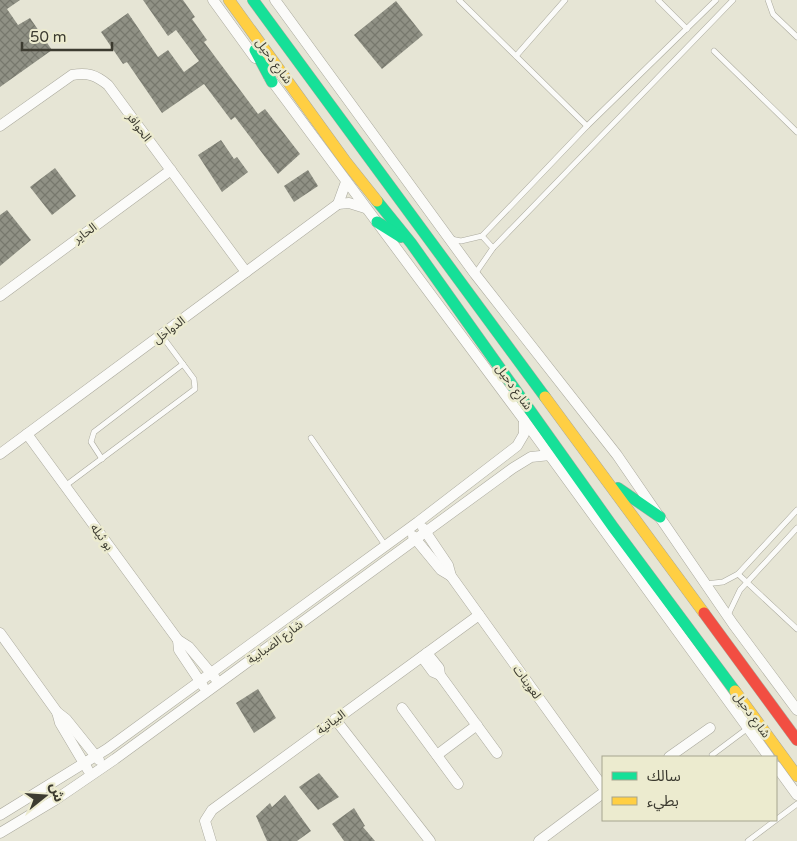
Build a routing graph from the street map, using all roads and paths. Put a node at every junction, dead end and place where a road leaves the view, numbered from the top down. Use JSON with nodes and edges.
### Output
{"nodes":[{"id":1,"x":213,"y":0,"type":"edge"},
{"id":2,"x":253,"y":0,"type":"edge"},
{"id":3,"x":275,"y":0,"type":"edge"},
{"id":4,"x":459,"y":0,"type":"edge"},
{"id":5,"x":565,"y":0,"type":"edge"},
{"id":6,"x":658,"y":0,"type":"edge"},
{"id":7,"x":716,"y":0,"type":"edge"},
{"id":8,"x":733,"y":0,"type":"edge"},
{"id":9,"x":768,"y":0,"type":"edge"},
{"id":10,"x":230,"y":1,"type":"edge"},
{"id":11,"x":687,"y":29,"type":"junction"},
{"id":12,"x":797,"y":37,"type":"edge"},
{"id":13,"x":714,"y":51,"type":"dead end"},
{"id":14,"x":516,"y":56,"type":"junction"},
{"id":15,"x":272,"y":82,"type":"junction"},
{"id":16,"x":0,"y":126,"type":"edge"},
{"id":17,"x":587,"y":126,"type":"junction"},
{"id":18,"x":797,"y":132,"type":"edge"},
{"id":19,"x":346,"y":162,"type":"junction"},
{"id":20,"x":171,"y":170,"type":"junction"},
{"id":21,"x":346,"y":182,"type":"junction"},
{"id":22,"x":338,"y":204,"type":"junction"},
{"id":23,"x":365,"y":208,"type":"junction"},
{"id":24,"x":377,"y":222,"type":"junction"},
{"id":25,"x":482,"y":236,"type":"junction"},
{"id":26,"x":450,"y":239,"type":"junction"},
{"id":27,"x":410,"y":243,"type":"junction"},
{"id":28,"x":493,"y":248,"type":"junction"},
{"id":29,"x":246,"y":272,"type":"junction"},
{"id":30,"x":475,"y":274,"type":"junction"},
{"id":31,"x":0,"y":296,"type":"edge"},
{"id":32,"x":162,"y":336,"type":"junction"},
{"id":33,"x":183,"y":364,"type":"junction"},
{"id":34,"x":524,"y":420,"type":"junction"},
{"id":35,"x":27,"y":434,"type":"junction"},
{"id":36,"x":311,"y":438,"type":"dead end"},
{"id":37,"x":0,"y":454,"type":"edge"},
{"id":38,"x":550,"y":455,"type":"junction"},
{"id":39,"x":102,"y":459,"type":"junction"},
{"id":40,"x":607,"y":480,"type":"junction"},
{"id":41,"x":65,"y":486,"type":"junction"},
{"id":42,"x":578,"y":496,"type":"junction"},
{"id":43,"x":601,"y":510,"type":"junction"},
{"id":44,"x":797,"y":510,"type":"edge"},
{"id":45,"x":660,"y":517,"type":"junction"},
{"id":46,"x":418,"y":522,"type":"junction"},
{"id":47,"x":797,"y":528,"type":"edge"},
{"id":48,"x":408,"y":529,"type":"junction"},
{"id":49,"x":426,"y":532,"type":"junction"},
{"id":50,"x":416,"y":540,"type":"junction"},
{"id":51,"x":385,"y":545,"type":"junction"},
{"id":52,"x":754,"y":557,"type":"junction"},
{"id":53,"x":762,"y":565,"type":"junction"},
{"id":54,"x":738,"y":574,"type":"junction"},
{"id":55,"x":451,"y":576,"type":"junction"},
{"id":56,"x":746,"y":582,"type":"junction"},
{"id":57,"x":705,"y":584,"type":"junction"},
{"id":58,"x":479,"y":615,"type":"junction"},
{"id":59,"x":728,"y":616,"type":"junction"},
{"id":60,"x":797,"y":628,"type":"edge"},
{"id":61,"x":0,"y":633,"type":"edge"},
{"id":62,"x":178,"y":640,"type":"junction"},
{"id":63,"x":424,"y":655,"type":"junction"},
{"id":64,"x":211,"y":673,"type":"junction"},
{"id":65,"x":200,"y":682,"type":"junction"},
{"id":66,"x":219,"y":683,"type":"junction"},
{"id":67,"x":207,"y":692,"type":"junction"},
{"id":68,"x":402,"y":708,"type":"dead end"},
{"id":69,"x":797,"y":710,"type":"edge"},
{"id":70,"x":57,"y":712,"type":"junction"},
{"id":71,"x":335,"y":719,"type":"junction"},
{"id":72,"x":477,"y":725,"type":"junction"},
{"id":73,"x":710,"y":728,"type":"dead end"},
{"id":74,"x":748,"y":728,"type":"junction"},
{"id":75,"x":797,"y":740,"type":"edge"},
{"id":76,"x":497,"y":753,"type":"dead end"},
{"id":77,"x":437,"y":755,"type":"junction"},
{"id":78,"x":712,"y":755,"type":"dead end"},
{"id":79,"x":96,"y":756,"type":"junction"},
{"id":80,"x":670,"y":756,"type":"edge"},
{"id":81,"x":768,"y":756,"type":"edge"},
{"id":82,"x":85,"y":764,"type":"junction"},
{"id":83,"x":104,"y":766,"type":"junction"},
{"id":84,"x":777,"y":767,"type":"edge"},
{"id":85,"x":91,"y":775,"type":"junction"},
{"id":86,"x":797,"y":776,"type":"edge"},
{"id":87,"x":458,"y":784,"type":"dead end"},
{"id":88,"x":602,"y":786,"type":"edge"},
{"id":89,"x":602,"y":794,"type":"edge"},
{"id":90,"x":797,"y":795,"type":"edge"},
{"id":91,"x":797,"y":804,"type":"edge"},
{"id":92,"x":0,"y":815,"type":"edge"},
{"id":93,"x":777,"y":819,"type":"edge"},
{"id":94,"x":774,"y":821,"type":"edge"},
{"id":95,"x":0,"y":833,"type":"edge"},
{"id":96,"x":211,"y":841,"type":"edge"},
{"id":97,"x":430,"y":841,"type":"edge"},
{"id":98,"x":539,"y":841,"type":"edge"},
{"id":99,"x":748,"y":841,"type":"edge"}],
"edges":[{"from":1,"to":15,"type":"street","name":"شارع دحيل"},
{"from":2,"to":40,"type":"main road","name":"شارع دحيل"},
{"from":3,"to":26,"type":"street"},
{"from":4,"to":14,"type":"lane"},
{"from":5,"to":14,"type":"lane"},
{"from":6,"to":11,"type":"lane"},
{"from":7,"to":11,"type":"lane"},
{"from":8,"to":28,"type":"lane"},
{"from":9,"to":12,"type":"lane"},
{"from":10,"to":15,"type":"main road"},
{"from":10,"to":19,"type":"main road","name":"شارع دحيل"},
{"from":11,"to":17,"type":"lane"},
{"from":13,"to":18,"type":"lane"},
{"from":14,"to":17,"type":"lane"},
{"from":15,"to":21,"type":"street","name":"شارع دحيل"},
{"from":16,"to":20,"type":"street","name":"الحوافر"},
{"from":17,"to":25,"type":"lane"},
{"from":19,"to":21,"type":"main road"},
{"from":19,"to":27,"type":"main road","name":"شارع دحيل"},
{"from":20,"to":29,"type":"street","name":"الحوافر"},
{"from":20,"to":31,"type":"street","name":"الحاير"},
{"from":21,"to":22,"type":"street"},
{"from":21,"to":23,"type":"street","name":"شارع دحيل"},
{"from":22,"to":23,"type":"street"},
{"from":22,"to":29,"type":"street","name":"الدواخل"},
{"from":23,"to":24,"type":"street","name":"شارع دحيل"},
{"from":24,"to":27,"type":"main road"},
{"from":24,"to":34,"type":"street","name":"شارع دحيل"},
{"from":25,"to":26,"type":"lane"},
{"from":25,"to":28,"type":"lane"},
{"from":26,"to":30,"type":"street"},
{"from":27,"to":43,"type":"main road","name":"شارع دحيل"},
{"from":28,"to":30,"type":"lane"},
{"from":29,"to":32,"type":"street","name":"الدواخل"},
{"from":30,"to":45,"type":"street"},
{"from":32,"to":33,"type":"lane"},
{"from":32,"to":35,"type":"street","name":"الدواخل"},
{"from":33,"to":39,"type":"lane"},
{"from":33,"to":39,"type":"lane"},
{"from":34,"to":38,"type":"street","name":"شارع دحيل"},
{"from":34,"to":46,"type":"street","name":"شارع الضبابية"},
{"from":35,"to":37,"type":"street","name":"الدواخل"},
{"from":35,"to":41,"type":"street","name":"بو ثيله"},
{"from":36,"to":51,"type":"lane"},
{"from":38,"to":42,"type":"street","name":"شارع دحيل"},
{"from":38,"to":49,"type":"street","name":"شارع الضبابية"},
{"from":39,"to":41,"type":"lane"},
{"from":40,"to":45,"type":"main road"},
{"from":40,"to":75,"type":"main road","name":"شارع دحيل"},
{"from":41,"to":62,"type":"street","name":"بو ثيله"},
{"from":42,"to":43,"type":"main road"},
{"from":42,"to":74,"type":"street","name":"شارع دحيل"},
{"from":43,"to":86,"type":"main road","name":"شارع دحيل"},
{"from":44,"to":52,"type":"lane"},
{"from":45,"to":57,"type":"street"},
{"from":46,"to":48,"type":"street","name":"شارع الضبابية"},
{"from":46,"to":49,"type":"street","name":"لعوينات"},
{"from":47,"to":53,"type":"lane"},
{"from":48,"to":50,"type":"street","name":"لعوينات"},
{"from":48,"to":51,"type":"street","name":"شارع الضبابية"},
{"from":49,"to":50,"type":"street","name":"شارع الضبابية"},
{"from":49,"to":55,"type":"street","name":"لعوينات"},
{"from":50,"to":55,"type":"street","name":"لعوينات"},
{"from":50,"to":66,"type":"street","name":"شارع الضبابية"},
{"from":51,"to":64,"type":"street","name":"شارع الضبابية"},
{"from":52,"to":53,"type":"lane"},
{"from":52,"to":54,"type":"lane"},
{"from":53,"to":56,"type":"lane"},
{"from":54,"to":56,"type":"lane"},
{"from":54,"to":57,"type":"lane"},
{"from":55,"to":58,"type":"street","name":"لعوينات"},
{"from":56,"to":59,"type":"lane"},
{"from":56,"to":60,"type":"lane"},
{"from":57,"to":59,"type":"street"},
{"from":58,"to":63,"type":"street","name":"البياتية"},
{"from":58,"to":88,"type":"street","name":"لعوينات"},
{"from":59,"to":69,"type":"street"},
{"from":61,"to":70,"type":"street"},
{"from":62,"to":64,"type":"street","name":"بو ثيله"},
{"from":62,"to":65,"type":"street","name":"بو ثيله"},
{"from":63,"to":71,"type":"street","name":"البياتية"},
{"from":63,"to":72,"type":"street"},
{"from":64,"to":65,"type":"street","name":"شارع الضبابية"},
{"from":64,"to":66,"type":"street","name":"بو ثيله"},
{"from":65,"to":67,"type":"street","name":"بو ثيله"},
{"from":65,"to":79,"type":"street","name":"شارع الضبابية"},
{"from":66,"to":67,"type":"street","name":"شارع الضبابية"},
{"from":67,"to":83,"type":"street","name":"شارع الضبابية"},
{"from":68,"to":77,"type":"street"},
{"from":70,"to":79,"type":"street"},
{"from":70,"to":82,"type":"street"},
{"from":71,"to":96,"type":"street","name":"البياتية"},
{"from":71,"to":97,"type":"street"},
{"from":72,"to":76,"type":"street"},
{"from":72,"to":77,"type":"street"},
{"from":73,"to":80,"type":"street"},
{"from":74,"to":78,"type":"lane"},
{"from":74,"to":81,"type":"street","name":"شارع دحيل"},
{"from":77,"to":87,"type":"street"},
{"from":79,"to":82,"type":"street","name":"شارع الضبابية"},
{"from":79,"to":83,"type":"street"},
{"from":82,"to":85,"type":"street"},
{"from":82,"to":92,"type":"street","name":"شارع الضبابية"},
{"from":83,"to":85,"type":"street","name":"شارع الضبابية"},
{"from":84,"to":90,"type":"street"},
{"from":85,"to":95,"type":"street","name":"شارع الضبابية"},
{"from":89,"to":98,"type":"street"},
{"from":91,"to":93,"type":"lane"},
{"from":94,"to":99,"type":"lane"}]}
